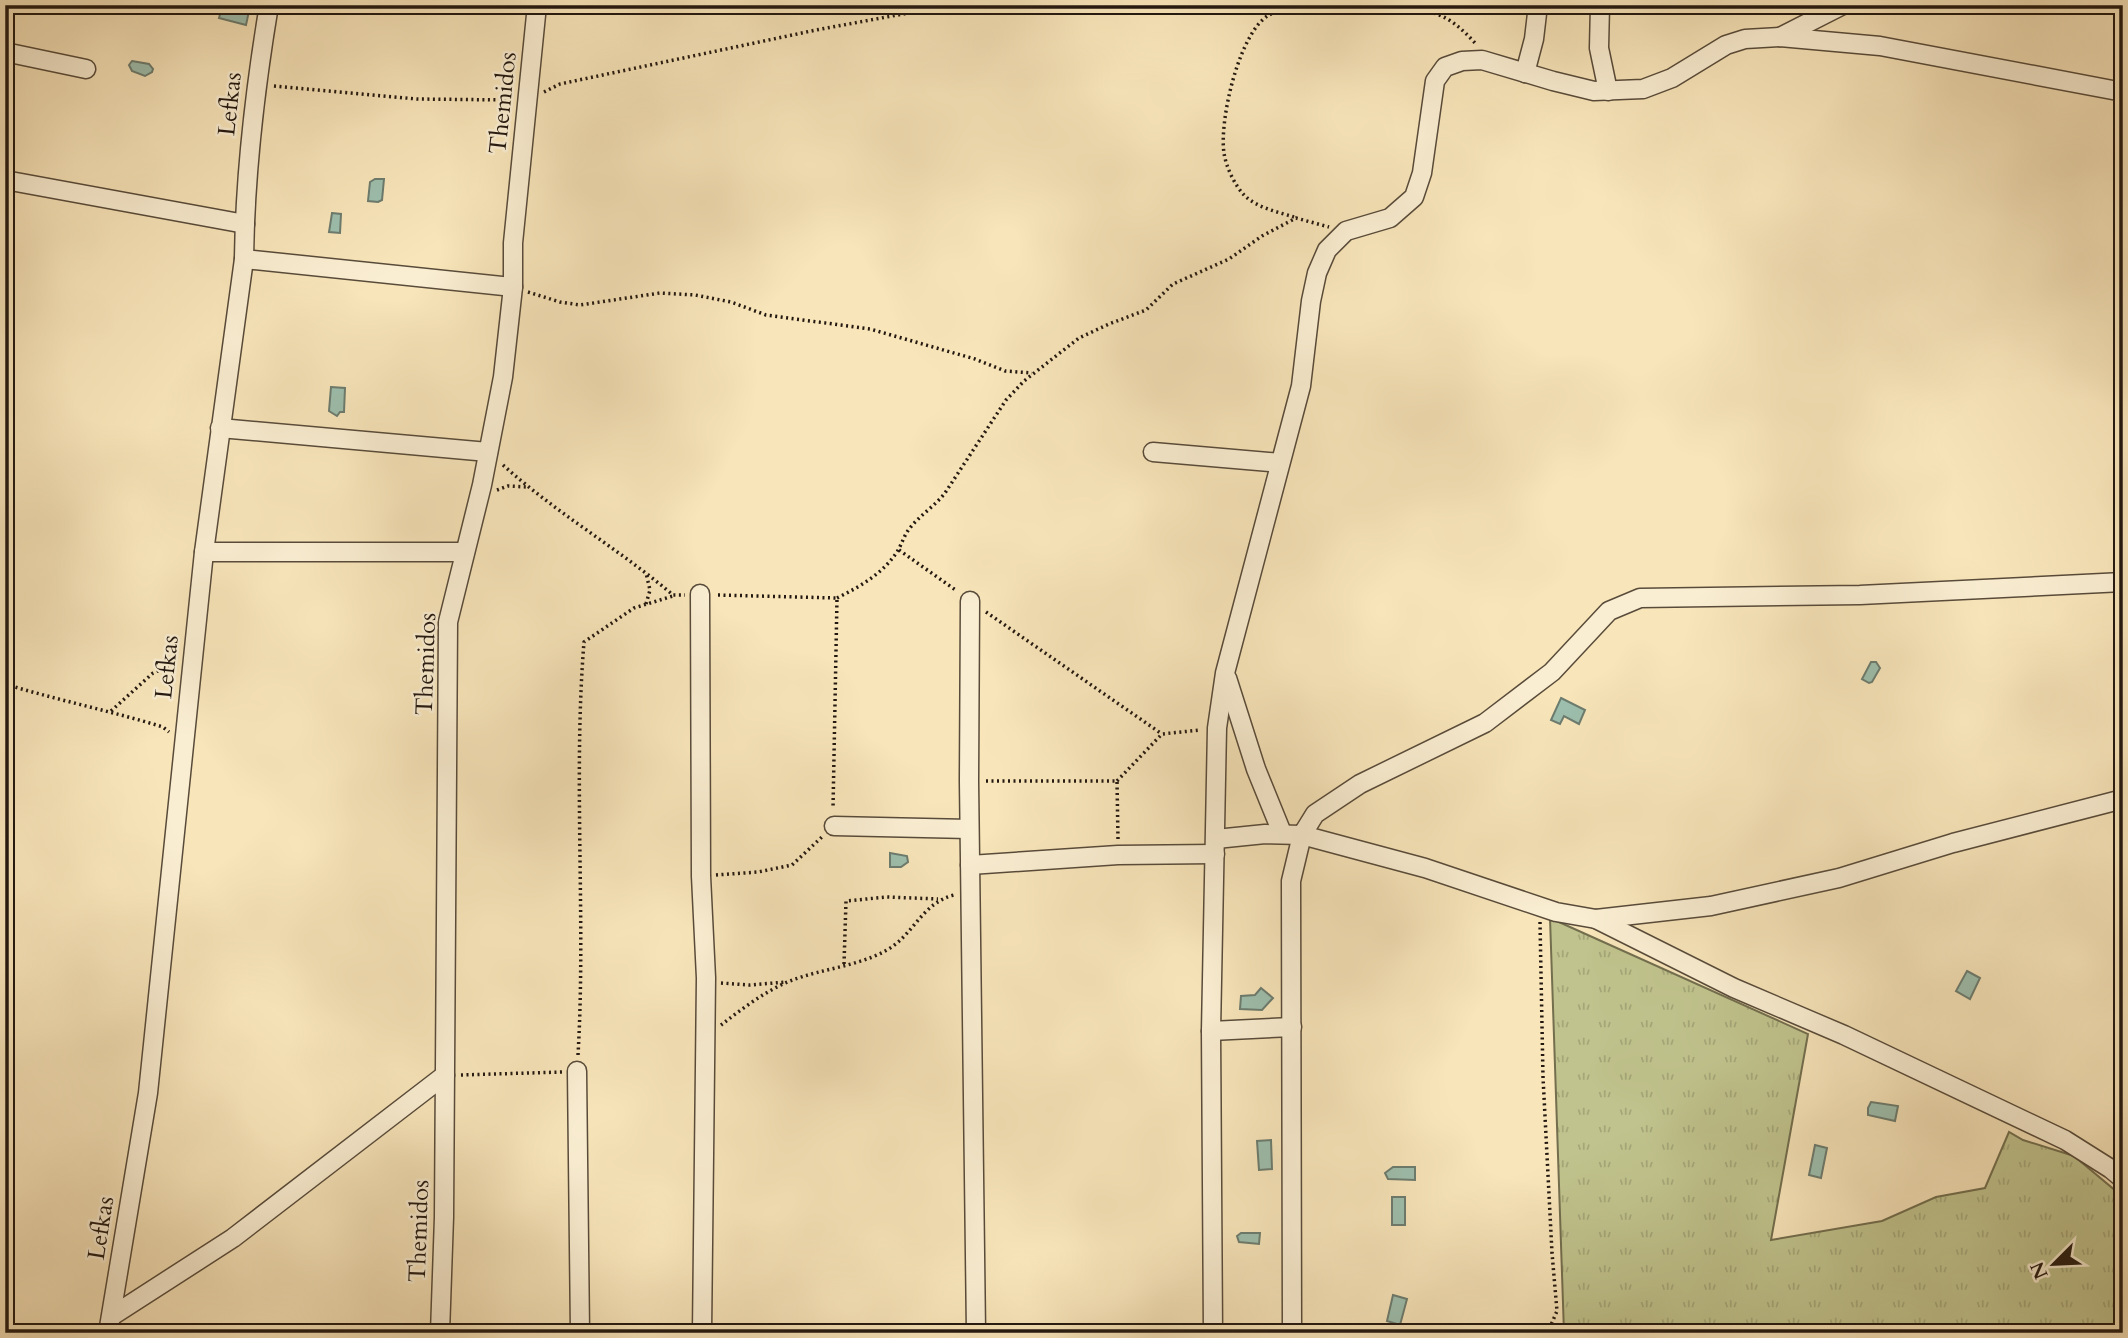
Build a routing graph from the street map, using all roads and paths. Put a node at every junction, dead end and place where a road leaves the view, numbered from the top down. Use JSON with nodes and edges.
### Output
{"nodes":[{"id":1,"x":269,"y":5,"type":"edge"},
{"id":2,"x":537,"y":5,"type":"edge"},
{"id":3,"x":952,"y":5,"type":"edge"},
{"id":4,"x":1269,"y":5,"type":"edge"},
{"id":5,"x":1538,"y":5,"type":"edge"},
{"id":6,"x":1600,"y":5,"type":"edge"},
{"id":7,"x":1843,"y":5,"type":"edge"},
{"id":8,"x":1270,"y":14,"type":"junction"},
{"id":9,"x":1780,"y":37,"type":"junction"},
{"id":10,"x":5,"y":52,"type":"edge"},
{"id":11,"x":1495,"y":64,"type":"junction"},
{"id":12,"x":86,"y":69,"type":"dead end"},
{"id":13,"x":1525,"y":73,"type":"junction"},
{"id":14,"x":256,"y":84,"type":"junction"},
{"id":15,"x":1608,"y":91,"type":"junction"},
{"id":16,"x":2123,"y":93,"type":"edge"},
{"id":17,"x":528,"y":100,"type":"junction"},
{"id":18,"x":5,"y":180,"type":"edge"},
{"id":19,"x":1296,"y":218,"type":"junction"},
{"id":20,"x":244,"y":224,"type":"junction"},
{"id":21,"x":1346,"y":231,"type":"junction"},
{"id":22,"x":244,"y":258,"type":"junction"},
{"id":23,"x":513,"y":287,"type":"junction"},
{"id":24,"x":1034,"y":373,"type":"junction"},
{"id":25,"x":220,"y":428,"type":"junction"},
{"id":26,"x":488,"y":452,"type":"junction"},
{"id":27,"x":1153,"y":452,"type":"dead end"},
{"id":28,"x":1280,"y":463,"type":"junction"},
{"id":29,"x":529,"y":487,"type":"junction"},
{"id":30,"x":475,"y":506,"type":"junction"},
{"id":31,"x":899,"y":550,"type":"junction"},
{"id":32,"x":204,"y":552,"type":"junction"},
{"id":33,"x":464,"y":552,"type":"junction"},
{"id":34,"x":646,"y":573,"type":"junction"},
{"id":35,"x":2123,"y":582,"type":"edge"},
{"id":36,"x":700,"y":594,"type":"junction"},
{"id":37,"x":673,"y":595,"type":"junction"},
{"id":38,"x":838,"y":597,"type":"junction"},
{"id":39,"x":970,"y":600,"type":"junction"},
{"id":40,"x":646,"y":604,"type":"junction"},
{"id":41,"x":193,"y":655,"type":"junction"},
{"id":42,"x":1225,"y":673,"type":"junction"},
{"id":43,"x":5,"y":684,"type":"edge"},
{"id":44,"x":111,"y":711,"type":"junction"},
{"id":45,"x":1217,"y":728,"type":"junction"},
{"id":46,"x":1162,"y":734,"type":"junction"},
{"id":47,"x":184,"y":744,"type":"junction"},
{"id":48,"x":969,"y":781,"type":"junction"},
{"id":49,"x":1117,"y":781,"type":"junction"},
{"id":50,"x":2123,"y":799,"type":"edge"},
{"id":51,"x":834,"y":826,"type":"junction"},
{"id":52,"x":969,"y":829,"type":"junction"},
{"id":53,"x":1282,"y":833,"type":"junction"},
{"id":54,"x":1302,"y":835,"type":"junction"},
{"id":55,"x":1216,"y":847,"type":"junction"},
{"id":56,"x":1118,"y":855,"type":"junction"},
{"id":57,"x":970,"y":865,"type":"junction"},
{"id":58,"x":701,"y":876,"type":"junction"},
{"id":59,"x":971,"y":891,"type":"junction"},
{"id":60,"x":940,"y":899,"type":"junction"},
{"id":61,"x":1539,"y":906,"type":"junction"},
{"id":62,"x":1596,"y":919,"type":"junction"},
{"id":63,"x":844,"y":964,"type":"junction"},
{"id":64,"x":706,"y":978,"type":"junction"},
{"id":65,"x":788,"y":981,"type":"junction"},
{"id":66,"x":1292,"y":1027,"type":"junction"},
{"id":67,"x":1212,"y":1031,"type":"junction"},
{"id":68,"x":706,"y":1037,"type":"junction"},
{"id":69,"x":577,"y":1071,"type":"junction"},
{"id":70,"x":445,"y":1075,"type":"junction"},
{"id":71,"x":2123,"y":1179,"type":"edge"},
{"id":72,"x":110,"y":1324,"type":"edge"},
{"id":73,"x":440,"y":1333,"type":"edge"},
{"id":74,"x":580,"y":1333,"type":"edge"},
{"id":75,"x":702,"y":1333,"type":"edge"},
{"id":76,"x":976,"y":1333,"type":"edge"},
{"id":77,"x":1213,"y":1333,"type":"edge"},
{"id":78,"x":1292,"y":1333,"type":"edge"},
{"id":79,"x":1546,"y":1333,"type":"edge"}],
"edges":[{"from":1,"to":14,"type":"street","name":"Lefkas"},
{"from":2,"to":17,"type":"street","name":"Themidos"},
{"from":3,"to":17,"type":"path"},
{"from":4,"to":8,"type":"path"},
{"from":5,"to":13,"type":"street"},
{"from":6,"to":15,"type":"street"},
{"from":7,"to":9,"type":"street"},
{"from":8,"to":11,"type":"path"},
{"from":8,"to":19,"type":"path"},
{"from":9,"to":15,"type":"street"},
{"from":9,"to":16,"type":"street"},
{"from":10,"to":12,"type":"street"},
{"from":11,"to":13,"type":"street"},
{"from":11,"to":21,"type":"street"},
{"from":13,"to":15,"type":"street"},
{"from":14,"to":17,"type":"path"},
{"from":14,"to":20,"type":"street","name":"Lefkas"},
{"from":17,"to":23,"type":"street","name":"Themidos"},
{"from":18,"to":20,"type":"street"},
{"from":19,"to":21,"type":"path"},
{"from":19,"to":24,"type":"path"},
{"from":20,"to":22,"type":"street","name":"Lefkas"},
{"from":21,"to":28,"type":"street"},
{"from":22,"to":23,"type":"street"},
{"from":22,"to":25,"type":"street","name":"Lefkas"},
{"from":23,"to":24,"type":"path"},
{"from":23,"to":26,"type":"street","name":"Themidos"},
{"from":24,"to":31,"type":"path"},
{"from":25,"to":26,"type":"street"},
{"from":25,"to":32,"type":"street","name":"Lefkas"},
{"from":26,"to":29,"type":"path"},
{"from":26,"to":30,"type":"street","name":"Themidos"},
{"from":27,"to":28,"type":"street"},
{"from":28,"to":42,"type":"street"},
{"from":29,"to":30,"type":"path"},
{"from":29,"to":34,"type":"path"},
{"from":30,"to":33,"type":"street","name":"Themidos"},
{"from":31,"to":38,"type":"path"},
{"from":31,"to":39,"type":"path"},
{"from":32,"to":33,"type":"street"},
{"from":32,"to":41,"type":"street","name":"Lefkas"},
{"from":33,"to":70,"type":"street","name":"Themidos"},
{"from":34,"to":37,"type":"path"},
{"from":34,"to":40,"type":"path"},
{"from":35,"to":54,"type":"street"},
{"from":36,"to":37,"type":"path"},
{"from":36,"to":38,"type":"path"},
{"from":36,"to":58,"type":"street"},
{"from":37,"to":40,"type":"path"},
{"from":38,"to":51,"type":"path"},
{"from":39,"to":46,"type":"path"},
{"from":39,"to":48,"type":"street"},
{"from":40,"to":69,"type":"path"},
{"from":41,"to":44,"type":"path"},
{"from":41,"to":47,"type":"street","name":"Lefkas"},
{"from":42,"to":45,"type":"street"},
{"from":42,"to":53,"type":"street"},
{"from":43,"to":44,"type":"path"},
{"from":44,"to":47,"type":"path"},
{"from":45,"to":46,"type":"path"},
{"from":45,"to":55,"type":"street"},
{"from":46,"to":49,"type":"path"},
{"from":47,"to":72,"type":"street","name":"Lefkas"},
{"from":48,"to":49,"type":"path"},
{"from":48,"to":52,"type":"street"},
{"from":49,"to":56,"type":"path"},
{"from":50,"to":62,"type":"street"},
{"from":51,"to":52,"type":"street"},
{"from":51,"to":58,"type":"path"},
{"from":52,"to":57,"type":"street"},
{"from":53,"to":54,"type":"street"},
{"from":53,"to":55,"type":"street"},
{"from":54,"to":61,"type":"street"},
{"from":54,"to":66,"type":"street"},
{"from":55,"to":56,"type":"street"},
{"from":55,"to":67,"type":"street"},
{"from":56,"to":57,"type":"street"},
{"from":57,"to":59,"type":"street"},
{"from":58,"to":64,"type":"street"},
{"from":59,"to":60,"type":"path"},
{"from":59,"to":76,"type":"street"},
{"from":60,"to":63,"type":"path"},
{"from":60,"to":63,"type":"path"},
{"from":61,"to":62,"type":"street"},
{"from":61,"to":79,"type":"path"},
{"from":62,"to":71,"type":"street"},
{"from":63,"to":65,"type":"path"},
{"from":64,"to":65,"type":"path"},
{"from":64,"to":68,"type":"street"},
{"from":65,"to":68,"type":"path"},
{"from":66,"to":67,"type":"street"},
{"from":66,"to":78,"type":"street"},
{"from":67,"to":77,"type":"street"},
{"from":68,"to":75,"type":"street"},
{"from":69,"to":70,"type":"path"},
{"from":69,"to":74,"type":"street"},
{"from":70,"to":72,"type":"street"},
{"from":70,"to":73,"type":"street","name":"Themidos"}]}
